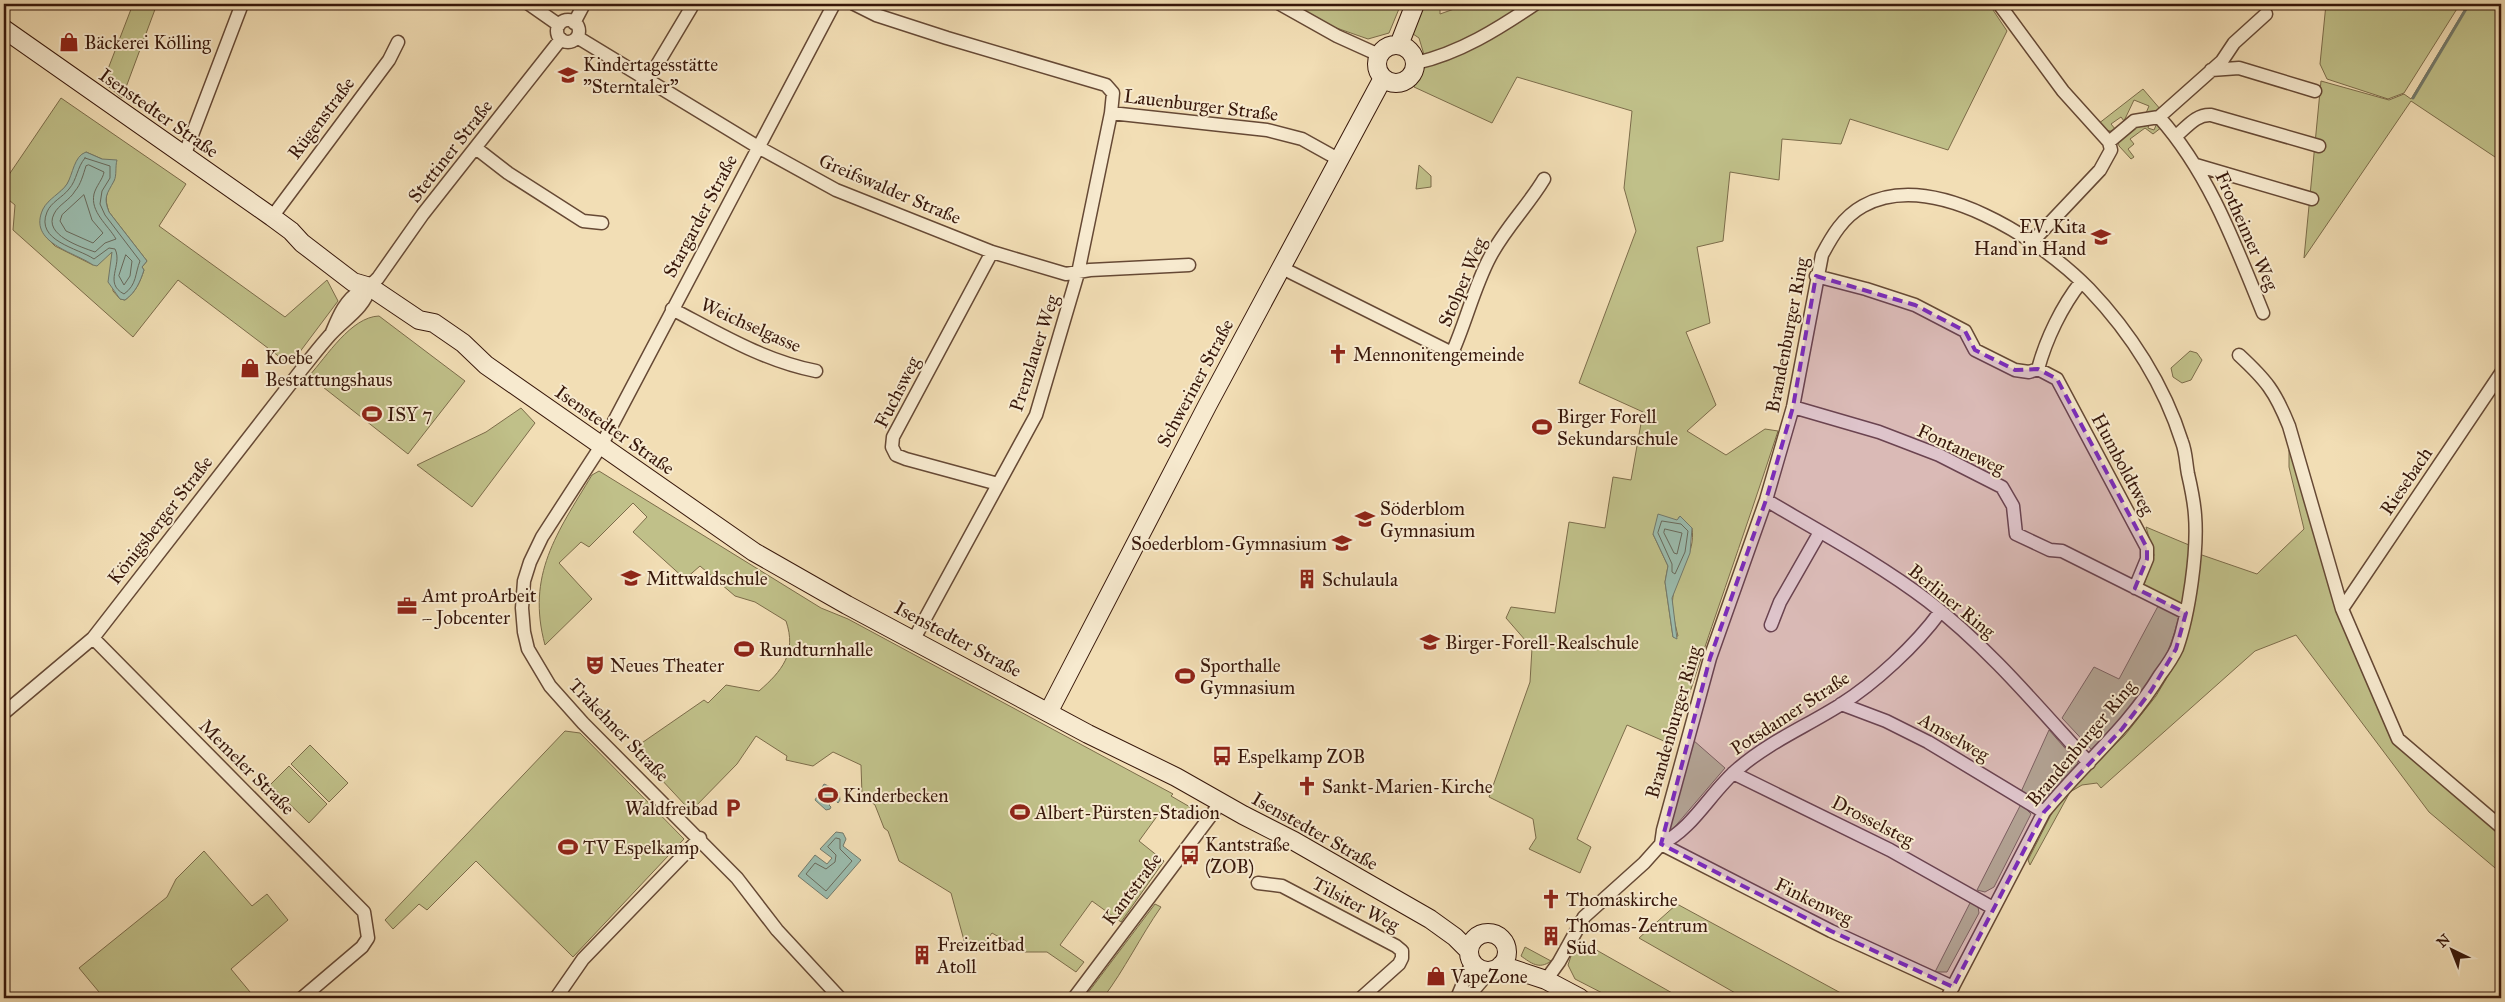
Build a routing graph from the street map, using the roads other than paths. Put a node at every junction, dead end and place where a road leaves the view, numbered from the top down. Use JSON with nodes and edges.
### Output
{"nodes":[{"id":1,"x":242,"y":4,"type":"edge"},
{"id":2,"x":529,"y":4,"type":"edge"},
{"id":3,"x":584,"y":4,"type":"edge"},
{"id":4,"x":691,"y":4,"type":"edge"},
{"id":5,"x":834,"y":4,"type":"edge"},
{"id":6,"x":854,"y":4,"type":"edge"},
{"id":7,"x":1280,"y":4,"type":"edge"},
{"id":8,"x":1415,"y":4,"type":"edge"},
{"id":9,"x":1535,"y":4,"type":"edge"},
{"id":10,"x":1999,"y":4,"type":"edge"},
{"id":11,"x":2266,"y":14,"type":"dead end"},
{"id":12,"x":574,"y":23,"type":"junction"},
{"id":13,"x":559,"y":25,"type":"junction"},
{"id":14,"x":4,"y":28,"type":"edge"},
{"id":15,"x":577,"y":37,"type":"junction"},
{"id":16,"x":561,"y":40,"type":"junction"},
{"id":17,"x":398,"y":42,"type":"dead end"},
{"id":18,"x":1399,"y":45,"type":"junction"},
{"id":19,"x":1379,"y":55,"type":"junction"},
{"id":20,"x":1416,"y":63,"type":"junction"},
{"id":21,"x":2211,"y":70,"type":"junction"},
{"id":22,"x":1383,"y":78,"type":"junction"},
{"id":23,"x":648,"y":80,"type":"junction"},
{"id":24,"x":2315,"y":91,"type":"dead end"},
{"id":25,"x":1111,"y":113,"type":"junction"},
{"id":26,"x":2159,"y":117,"type":"junction"},
{"id":27,"x":2176,"y":136,"type":"junction"},
{"id":28,"x":2109,"y":142,"type":"junction"},
{"id":29,"x":2320,"y":146,"type":"dead end"},
{"id":30,"x":758,"y":147,"type":"junction"},
{"id":31,"x":477,"y":149,"type":"junction"},
{"id":32,"x":184,"y":156,"type":"junction"},
{"id":33,"x":1338,"y":158,"type":"junction"},
{"id":34,"x":2196,"y":166,"type":"junction"},
{"id":35,"x":1544,"y":178,"type":"dead end"},
{"id":36,"x":2312,"y":199,"type":"dead end"},
{"id":37,"x":272,"y":217,"type":"junction"},
{"id":38,"x":602,"y":223,"type":"dead end"},
{"id":39,"x":2032,"y":242,"type":"junction"},
{"id":40,"x":992,"y":252,"type":"junction"},
{"id":41,"x":1189,"y":265,"type":"dead end"},
{"id":42,"x":1282,"y":268,"type":"junction"},
{"id":43,"x":1078,"y":274,"type":"junction"},
{"id":44,"x":1816,"y":276,"type":"junction"},
{"id":45,"x":2081,"y":282,"type":"junction"},
{"id":46,"x":370,"y":287,"type":"junction"},
{"id":47,"x":672,"y":309,"type":"junction"},
{"id":48,"x":2263,"y":313,"type":"dead end"},
{"id":49,"x":2239,"y":355,"type":"dead end"},
{"id":50,"x":2038,"y":369,"type":"junction"},
{"id":51,"x":816,"y":371,"type":"dead end"},
{"id":52,"x":2501,"y":373,"type":"edge"},
{"id":53,"x":1793,"y":407,"type":"junction"},
{"id":54,"x":601,"y":446,"type":"junction"},
{"id":55,"x":998,"y":484,"type":"junction"},
{"id":56,"x":1766,"y":500,"type":"junction"},
{"id":57,"x":1820,"y":532,"type":"junction"},
{"id":58,"x":2135,"y":588,"type":"junction"},
{"id":59,"x":2342,"y":609,"type":"junction"},
{"id":60,"x":1940,"y":612,"type":"junction"},
{"id":61,"x":2186,"y":613,"type":"junction"},
{"id":62,"x":1771,"y":625,"type":"dead end"},
{"id":63,"x":93,"y":638,"type":"junction"},
{"id":64,"x":914,"y":639,"type":"junction"},
{"id":65,"x":1841,"y":704,"type":"junction"},
{"id":66,"x":1049,"y":711,"type":"junction"},
{"id":67,"x":4,"y":713,"type":"edge"},
{"id":68,"x":2089,"y":762,"type":"junction"},
{"id":69,"x":1733,"y":773,"type":"junction"},
{"id":70,"x":1221,"y":802,"type":"junction"},
{"id":71,"x":2044,"y":812,"type":"junction"},
{"id":72,"x":2501,"y":827,"type":"edge"},
{"id":73,"x":700,"y":838,"type":"junction"},
{"id":74,"x":1661,"y":844,"type":"junction"},
{"id":75,"x":1258,"y":883,"type":"dead end"},
{"id":76,"x":1993,"y":908,"type":"junction"},
{"id":77,"x":1430,"y":919,"type":"junction"},
{"id":78,"x":1480,"y":934,"type":"junction"},
{"id":79,"x":1470,"y":957,"type":"junction"},
{"id":80,"x":1499,"y":961,"type":"junction"},
{"id":81,"x":1546,"y":980,"type":"junction"},
{"id":82,"x":1950,"y":993,"type":"edge"},
{"id":83,"x":302,"y":998,"type":"edge"},
{"id":84,"x":556,"y":998,"type":"edge"},
{"id":85,"x":840,"y":998,"type":"edge"},
{"id":86,"x":1074,"y":998,"type":"edge"},
{"id":87,"x":1361,"y":998,"type":"edge"},
{"id":88,"x":1457,"y":998,"type":"edge"},
{"id":89,"x":1467,"y":998,"type":"edge"},
{"id":90,"x":1580,"y":998,"type":"edge"}],
"edges":[{"from":1,"to":32,"type":"street"},
{"from":2,"to":13,"type":"street"},
{"from":3,"to":12,"type":"street"},
{"from":4,"to":23,"type":"street"},
{"from":5,"to":30,"type":"street","name":"Stargarder Straße"},
{"from":6,"to":25,"type":"street","name":"Lauenburger Straße"},
{"from":7,"to":19,"type":"street"},
{"from":8,"to":18,"type":"street"},
{"from":9,"to":20,"type":"street"},
{"from":10,"to":28,"type":"street"},
{"from":11,"to":21,"type":"street"},
{"from":12,"to":13,"type":"street"},
{"from":12,"to":15,"type":"street"},
{"from":13,"to":16,"type":"street"},
{"from":14,"to":32,"type":"street","name":"Isenstedter Straße"},
{"from":15,"to":16,"type":"street"},
{"from":15,"to":23,"type":"street","name":"Greifswalder Straße"},
{"from":16,"to":31,"type":"street","name":"Stettiner Straße"},
{"from":17,"to":37,"type":"street","name":"Rügenstraße"},
{"from":18,"to":19,"type":"street"},
{"from":18,"to":20,"type":"street"},
{"from":19,"to":22,"type":"street"},
{"from":20,"to":22,"type":"street"},
{"from":21,"to":24,"type":"street"},
{"from":21,"to":26,"type":"street"},
{"from":22,"to":33,"type":"street","name":"Schweriner Straße"},
{"from":23,"to":30,"type":"street","name":"Greifswalder Straße"},
{"from":25,"to":33,"type":"street","name":"Lauenburger Straße"},
{"from":25,"to":43,"type":"street","name":"Prenzlauer Weg"},
{"from":26,"to":27,"type":"street","name":"Frotheimer Weg"},
{"from":26,"to":28,"type":"street"},
{"from":27,"to":29,"type":"street"},
{"from":27,"to":34,"type":"street","name":"Frotheimer Weg"},
{"from":28,"to":39,"type":"street"},
{"from":30,"to":40,"type":"street","name":"Greifswalder Straße"},
{"from":30,"to":47,"type":"street","name":"Stargarder Straße"},
{"from":31,"to":38,"type":"street"},
{"from":31,"to":46,"type":"street","name":"Stettiner Straße"},
{"from":32,"to":37,"type":"street","name":"Isenstedter Straße"},
{"from":33,"to":42,"type":"street","name":"Schweriner Straße"},
{"from":34,"to":36,"type":"street","name":"Frotheimer Weg"},
{"from":34,"to":48,"type":"street","name":"Frotheimer Weg"},
{"from":35,"to":42,"type":"street","name":"Stolper Weg"},
{"from":37,"to":46,"type":"street","name":"Isenstedter Straße"},
{"from":39,"to":44,"type":"street","name":"Brandenburger Ring"},
{"from":39,"to":45,"type":"street","name":"Brandenburger Ring"},
{"from":40,"to":43,"type":"street","name":"Greifswalder Straße"},
{"from":40,"to":55,"type":"street","name":"Fuchsweg"},
{"from":41,"to":43,"type":"street","name":"Greifswalder Straße"},
{"from":42,"to":66,"type":"street","name":"Schweriner Straße"},
{"from":43,"to":55,"type":"street","name":"Prenzlauer Weg"},
{"from":44,"to":50,"type":"street"},
{"from":44,"to":53,"type":"street","name":"Brandenburger Ring"},
{"from":45,"to":50,"type":"street"},
{"from":45,"to":61,"type":"street","name":"Brandenburger Ring"},
{"from":46,"to":54,"type":"street","name":"Isenstedter Straße"},
{"from":46,"to":63,"type":"street","name":"Königsberger Straße"},
{"from":47,"to":51,"type":"street","name":"Weichselgasse"},
{"from":47,"to":54,"type":"street","name":"Stargarder Straße"},
{"from":49,"to":59,"type":"street"},
{"from":50,"to":58,"type":"street","name":"Humboldtweg"},
{"from":52,"to":59,"type":"street","name":"Riesebach"},
{"from":53,"to":56,"type":"street","name":"Brandenburger Ring"},
{"from":53,"to":58,"type":"street","name":"Fontaneweg"},
{"from":54,"to":64,"type":"street","name":"Isenstedter Straße"},
{"from":54,"to":73,"type":"street","name":"Trakehner Straße"},
{"from":55,"to":64,"type":"street","name":"Prenzlauer Weg"},
{"from":56,"to":57,"type":"street","name":"Berliner Ring"},
{"from":56,"to":74,"type":"street","name":"Brandenburger Ring"},
{"from":57,"to":60,"type":"street","name":"Berliner Ring"},
{"from":57,"to":62,"type":"street"},
{"from":58,"to":61,"type":"street","name":"Fontaneweg"},
{"from":59,"to":72,"type":"street"},
{"from":60,"to":65,"type":"street","name":"Potsdamer Straße"},
{"from":60,"to":68,"type":"street","name":"Berliner Ring"},
{"from":61,"to":68,"type":"street","name":"Brandenburger Ring"},
{"from":63,"to":67,"type":"street","name":"Königsberger Straße"},
{"from":63,"to":83,"type":"street","name":"Memeler Straße"},
{"from":64,"to":66,"type":"street","name":"Isenstedter Straße"},
{"from":65,"to":69,"type":"street","name":"Potsdamer Straße"},
{"from":65,"to":71,"type":"street","name":"Amselweg"},
{"from":66,"to":70,"type":"street","name":"Isenstedter Straße"},
{"from":68,"to":71,"type":"street","name":"Brandenburger Ring"},
{"from":69,"to":74,"type":"street","name":"Potsdamer Straße"},
{"from":69,"to":76,"type":"street","name":"Drosselsteg"},
{"from":70,"to":77,"type":"street","name":"Isenstedter Straße"},
{"from":70,"to":86,"type":"street","name":"Kantstraße"},
{"from":71,"to":76,"type":"street","name":"Brandenburger Ring"},
{"from":73,"to":84,"type":"street"},
{"from":73,"to":85,"type":"street","name":"Trakehner Straße"},
{"from":74,"to":81,"type":"street"},
{"from":74,"to":82,"type":"street","name":"Finkenweg"},
{"from":75,"to":87,"type":"street","name":"Tilsiter Weg"},
{"from":76,"to":82,"type":"street","name":"Brandenburger Ring"},
{"from":77,"to":78,"type":"street","name":"Isenstedter Straße"},
{"from":77,"to":79,"type":"street","name":"Isenstedter Straße"},
{"from":78,"to":79,"type":"street"},
{"from":78,"to":80,"type":"street"},
{"from":79,"to":80,"type":"street"},
{"from":79,"to":88,"type":"street"},
{"from":80,"to":81,"type":"street"},
{"from":80,"to":89,"type":"street"},
{"from":81,"to":90,"type":"street"}]}
